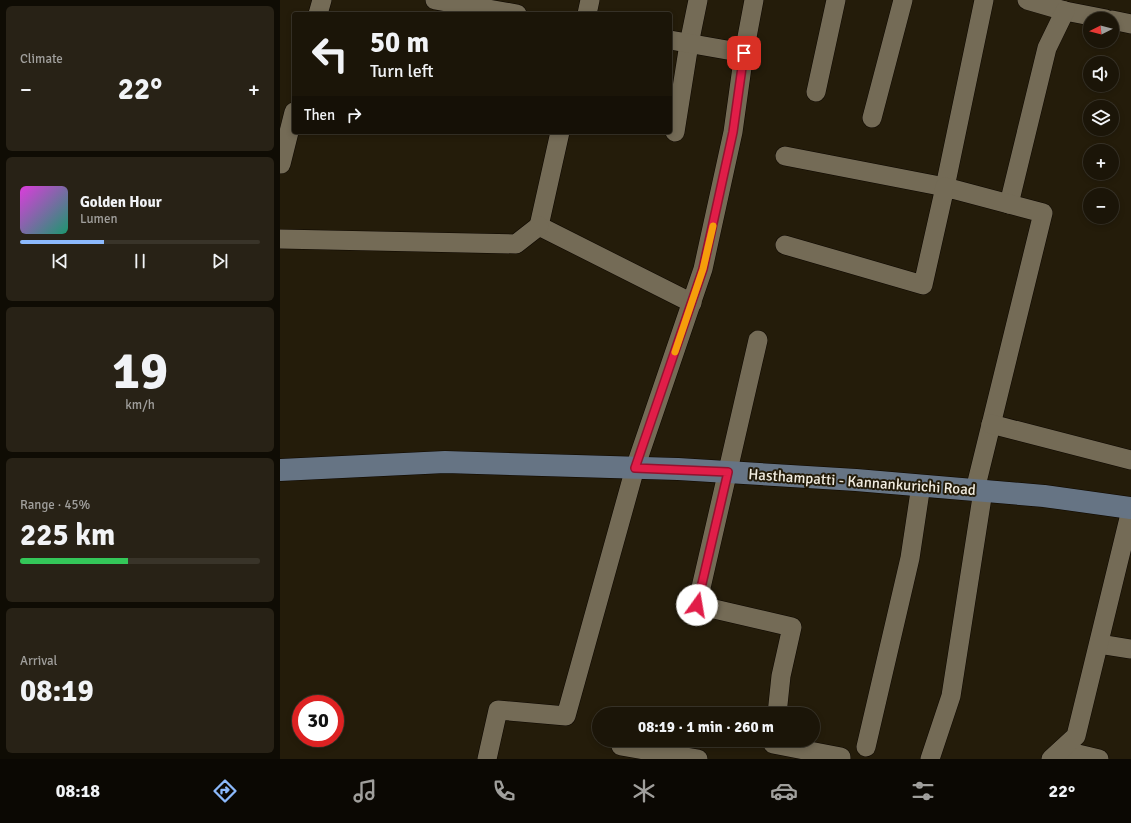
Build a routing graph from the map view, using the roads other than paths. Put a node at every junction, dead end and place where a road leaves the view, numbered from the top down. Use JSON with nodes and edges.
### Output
{"nodes":[{"id":1,"x":322,"y":0,"type":"edge"},
{"id":2,"x":435,"y":0,"type":"edge"},
{"id":3,"x":590,"y":0,"type":"edge"},
{"id":4,"x":698,"y":0,"type":"edge"},
{"id":5,"x":754,"y":0,"type":"edge"},
{"id":6,"x":836,"y":0,"type":"edge"},
{"id":7,"x":903,"y":0,"type":"edge"},
{"id":8,"x":984,"y":0,"type":"edge"},
{"id":9,"x":1027,"y":0,"type":"edge"},
{"id":10,"x":1065,"y":11,"type":"junction"},
{"id":11,"x":319,"y":12,"type":"edge"},
{"id":12,"x":505,"y":12,"type":"edge"},
{"id":13,"x":587,"y":12,"type":"edge"},
{"id":14,"x":1083,"y":15,"type":"edge"},
{"id":15,"x":1119,"y":21,"type":"edge"},
{"id":16,"x":1131,"y":24,"type":"edge"},
{"id":17,"x":672,"y":40,"type":"edge"},
{"id":18,"x":688,"y":44,"type":"junction"},
{"id":19,"x":744,"y":53,"type":"junction"},
{"id":20,"x":816,"y":92,"type":"dead end"},
{"id":21,"x":872,"y":118,"type":"dead end"},
{"id":22,"x":292,"y":120,"type":"edge"},
{"id":23,"x":675,"y":132,"type":"dead end"},
{"id":24,"x":560,"y":134,"type":"edge"},
{"id":25,"x":785,"y":156,"type":"dead end"},
{"id":26,"x":281,"y":164,"type":"dead end"},
{"id":27,"x":945,"y":187,"type":"junction"},
{"id":28,"x":1009,"y":204,"type":"junction"},
{"id":29,"x":539,"y":226,"type":"junction"},
{"id":30,"x":280,"y":239,"type":"edge"},
{"id":31,"x":785,"y":245,"type":"dead end"},
{"id":32,"x":692,"y":303,"type":"junction"},
{"id":33,"x":758,"y":340,"type":"dead end"},
{"id":34,"x":991,"y":424,"type":"junction"},
{"id":35,"x":1131,"y":460,"type":"edge"},
{"id":36,"x":635,"y":468,"type":"junction"},
{"id":37,"x":280,"y":470,"type":"edge"},
{"id":38,"x":728,"y":472,"type":"junction"},
{"id":39,"x":921,"y":485,"type":"junction"},
{"id":40,"x":979,"y":490,"type":"junction"},
{"id":41,"x":1131,"y":509,"type":"edge"},
{"id":42,"x":1099,"y":644,"type":"junction"},
{"id":43,"x":1131,"y":649,"type":"edge"},
{"id":44,"x":778,"y":707,"type":"edge"},
{"id":45,"x":627,"y":747,"type":"edge"},
{"id":46,"x":866,"y":747,"type":"dead end"},
{"id":47,"x":773,"y":748,"type":"edge"},
{"id":48,"x":1056,"y":755,"type":"edge"},
{"id":49,"x":487,"y":759,"type":"edge"},
{"id":50,"x":698,"y":759,"type":"edge"},
{"id":51,"x":840,"y":759,"type":"edge"},
{"id":52,"x":930,"y":759,"type":"edge"},
{"id":53,"x":1099,"y":759,"type":"edge"}],
"edges":[{"from":1,"to":11,"type":"street"},
{"from":2,"to":12,"type":"street"},
{"from":3,"to":13,"type":"street"},
{"from":4,"to":18,"type":"street"},
{"from":5,"to":19,"type":"street"},
{"from":6,"to":20,"type":"street"},
{"from":7,"to":21,"type":"street"},
{"from":8,"to":27,"type":"street"},
{"from":9,"to":10,"type":"street"},
{"from":10,"to":14,"type":"street"},
{"from":10,"to":28,"type":"street"},
{"from":15,"to":16,"type":"street"},
{"from":17,"to":18,"type":"street"},
{"from":18,"to":19,"type":"street"},
{"from":18,"to":23,"type":"street"},
{"from":19,"to":32,"type":"street"},
{"from":22,"to":26,"type":"street"},
{"from":24,"to":29,"type":"street"},
{"from":25,"to":27,"type":"street"},
{"from":27,"to":28,"type":"street"},
{"from":27,"to":31,"type":"street"},
{"from":28,"to":34,"type":"street"},
{"from":29,"to":30,"type":"street"},
{"from":29,"to":32,"type":"street"},
{"from":32,"to":36,"type":"street"},
{"from":33,"to":38,"type":"street"},
{"from":34,"to":35,"type":"street"},
{"from":34,"to":40,"type":"street"},
{"from":36,"to":37,"type":"main road","name":"Hasthampatti - Kannankurichi Road"},
{"from":36,"to":38,"type":"main road","name":"Hasthampatti - Kannankurichi Road"},
{"from":36,"to":49,"type":"street"},
{"from":38,"to":39,"type":"main road","name":"Hasthampatti - Kannankurichi Road"},
{"from":38,"to":44,"type":"street"},
{"from":39,"to":40,"type":"main road","name":"Hasthampatti - Kannankurichi Road"},
{"from":39,"to":46,"type":"street"},
{"from":40,"to":41,"type":"main road","name":"Hasthampatti - Kannankurichi Road"},
{"from":40,"to":52,"type":"street"},
{"from":41,"to":42,"type":"street"},
{"from":42,"to":43,"type":"street"},
{"from":42,"to":48,"type":"street"},
{"from":45,"to":50,"type":"street"},
{"from":47,"to":51,"type":"street"},
{"from":48,"to":53,"type":"street"}]}
